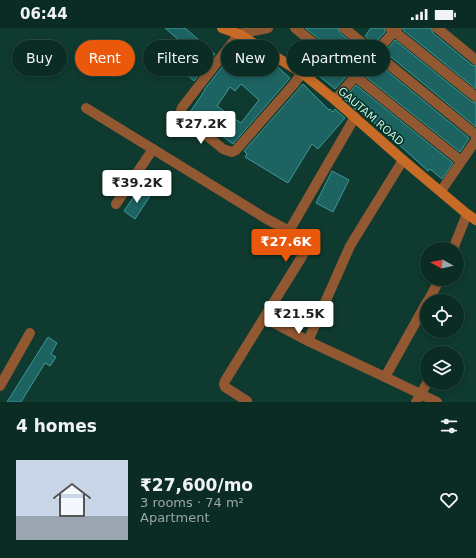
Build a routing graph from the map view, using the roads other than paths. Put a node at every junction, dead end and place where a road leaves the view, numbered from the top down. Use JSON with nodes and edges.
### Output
{"nodes":[{"id":1,"x":222,"y":28,"type":"edge"},
{"id":2,"x":268,"y":28,"type":"edge"},
{"id":3,"x":295,"y":28,"type":"edge"},
{"id":4,"x":344,"y":28,"type":"edge"},
{"id":5,"x":437,"y":28,"type":"edge"},
{"id":6,"x":394,"y":29,"type":"edge"},
{"id":7,"x":239,"y":34,"type":"junction"},
{"id":8,"x":359,"y":40,"type":"edge"},
{"id":9,"x":385,"y":40,"type":"edge"},
{"id":10,"x":476,"y":60,"type":"edge"},
{"id":11,"x":287,"y":64,"type":"edge"},
{"id":12,"x":390,"y":65,"type":"edge"},
{"id":13,"x":300,"y":76,"type":"edge"},
{"id":14,"x":306,"y":76,"type":"edge"},
{"id":15,"x":356,"y":77,"type":"junction"},
{"id":16,"x":476,"y":98,"type":"edge"},
{"id":17,"x":335,"y":100,"type":"junction"},
{"id":18,"x":86,"y":108,"type":"dead end"},
{"id":19,"x":355,"y":117,"type":"junction"},
{"id":20,"x":476,"y":136,"type":"edge"},
{"id":21,"x":476,"y":140,"type":"edge"},
{"id":22,"x":153,"y":149,"type":"junction"},
{"id":23,"x":403,"y":160,"type":"junction"},
{"id":24,"x":461,"y":161,"type":"junction"},
{"id":25,"x":441,"y":191,"type":"junction"},
{"id":26,"x":116,"y":204,"type":"dead end"},
{"id":27,"x":467,"y":214,"type":"junction"},
{"id":28,"x":476,"y":220,"type":"edge"},
{"id":29,"x":289,"y":230,"type":"junction"},
{"id":30,"x":456,"y":242,"type":"edge"},
{"id":31,"x":420,"y":314,"type":"edge"},
{"id":32,"x":264,"y":318,"type":"junction"},
{"id":33,"x":30,"y":333,"type":"dead end"},
{"id":34,"x":308,"y":341,"type":"junction"},
{"id":35,"x":385,"y":377,"type":"junction"},
{"id":36,"x":0,"y":386,"type":"edge"},
{"id":37,"x":418,"y":398,"type":"edge"},
{"id":38,"x":247,"y":401,"type":"edge"},
{"id":39,"x":437,"y":402,"type":"edge"}],
"edges":[{"from":1,"to":7,"type":"street","name":"GAUTAM ROAD"},
{"from":2,"to":7,"type":"street"},
{"from":3,"to":15,"type":"street"},
{"from":4,"to":8,"type":"street"},
{"from":5,"to":10,"type":"street"},
{"from":6,"to":9,"type":"street"},
{"from":6,"to":16,"type":"street"},
{"from":7,"to":11,"type":"street","name":"GAUTAM ROAD"},
{"from":7,"to":13,"type":"street"},
{"from":12,"to":20,"type":"street"},
{"from":14,"to":17,"type":"street","name":"GAUTAM ROAD"},
{"from":15,"to":17,"type":"street"},
{"from":15,"to":24,"type":"street"},
{"from":17,"to":19,"type":"street","name":"GAUTAM ROAD"},
{"from":18,"to":22,"type":"street"},
{"from":19,"to":23,"type":"street","name":"GAUTAM ROAD"},
{"from":19,"to":29,"type":"street"},
{"from":21,"to":24,"type":"street"},
{"from":22,"to":26,"type":"street"},
{"from":22,"to":29,"type":"street"},
{"from":23,"to":25,"type":"street","name":"GAUTAM ROAD"},
{"from":23,"to":34,"type":"street"},
{"from":24,"to":25,"type":"street"},
{"from":25,"to":27,"type":"street","name":"GAUTAM ROAD"},
{"from":27,"to":28,"type":"street","name":"GAUTAM ROAD"},
{"from":27,"to":30,"type":"street"},
{"from":29,"to":32,"type":"street"},
{"from":31,"to":35,"type":"street"},
{"from":32,"to":34,"type":"street"},
{"from":32,"to":38,"type":"street"},
{"from":33,"to":36,"type":"street"},
{"from":34,"to":35,"type":"street"},
{"from":35,"to":37,"type":"street"},
{"from":37,"to":39,"type":"street"}]}
